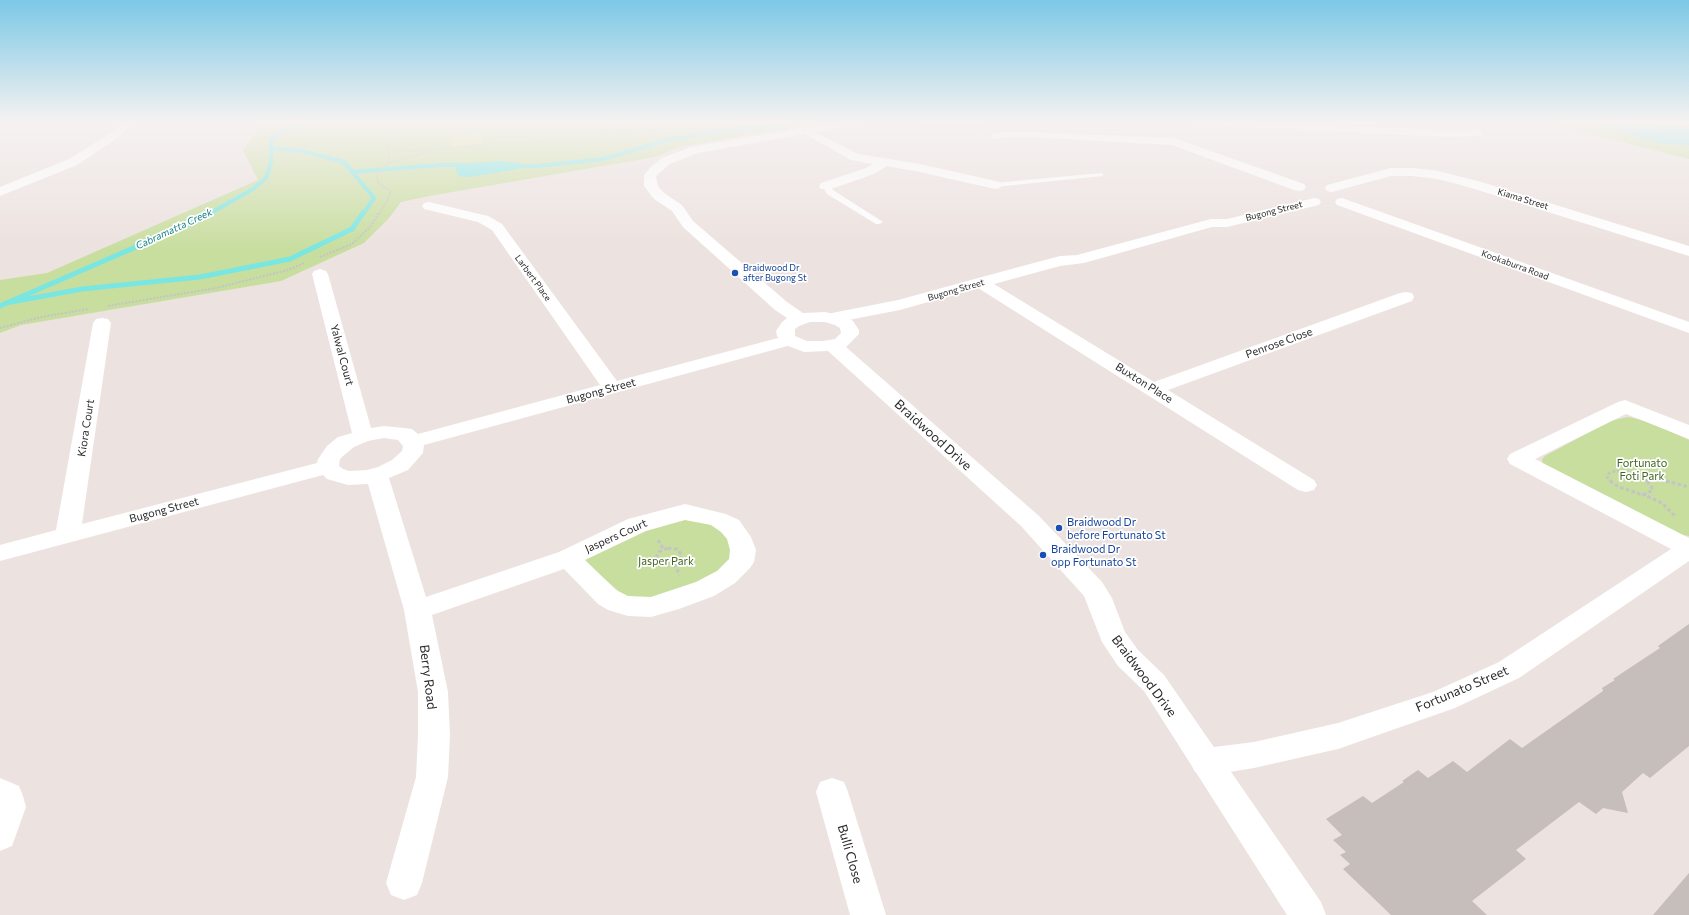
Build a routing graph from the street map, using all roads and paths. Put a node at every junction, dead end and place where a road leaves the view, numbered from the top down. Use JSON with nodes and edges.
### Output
{"nodes":[{"id":1,"x":68,"y":164,"type":"edge"},
{"id":2,"x":389,"y":164,"type":"edge"},
{"id":3,"x":664,"y":164,"type":"edge"},
{"id":4,"x":883,"y":164,"type":"edge"},
{"id":5,"x":888,"y":164,"type":"edge"},
{"id":6,"x":1228,"y":164,"type":"edge"},
{"id":7,"x":1101,"y":175,"type":"dead end"},
{"id":8,"x":995,"y":185,"type":"joint"},
{"id":9,"x":826,"y":186,"type":"joint"},
{"id":10,"x":1332,"y":188,"type":"junction"},
{"id":11,"x":0,"y":192,"type":"edge"},
{"id":12,"x":1298,"y":192,"type":"junction"},
{"id":13,"x":1314,"y":202,"type":"junction"},
{"id":14,"x":1342,"y":202,"type":"junction"},
{"id":15,"x":429,"y":206,"type":"dead end"},
{"id":16,"x":879,"y":222,"type":"dead end"},
{"id":17,"x":1211,"y":223,"type":"junction"},
{"id":18,"x":1689,"y":251,"type":"edge"},
{"id":19,"x":315,"y":265,"type":"junction"},
{"id":20,"x":986,"y":285,"type":"junction"},
{"id":21,"x":1406,"y":297,"type":"dead end"},
{"id":22,"x":101,"y":313,"type":"junction"},
{"id":23,"x":833,"y":318,"type":"junction"},
{"id":24,"x":800,"y":319,"type":"junction"},
{"id":25,"x":0,"y":328,"type":"edge"},
{"id":26,"x":1689,"y":328,"type":"edge"},
{"id":27,"x":841,"y":338,"type":"junction"},
{"id":28,"x":789,"y":340,"type":"junction"},
{"id":29,"x":612,"y":388,"type":"junction"},
{"id":30,"x":1154,"y":389,"type":"junction"},
{"id":31,"x":1689,"y":433,"type":"edge"},
{"id":32,"x":363,"y":436,"type":"junction"},
{"id":33,"x":412,"y":442,"type":"junction"},
{"id":34,"x":328,"y":467,"type":"junction"},
{"id":35,"x":377,"y":475,"type":"junction"},
{"id":36,"x":1639,"y":476,"type":"junction"},
{"id":37,"x":1306,"y":484,"type":"dead end"},
{"id":38,"x":1689,"y":487,"type":"edge"},
{"id":39,"x":1640,"y":494,"type":"junction"},
{"id":40,"x":1678,"y":520,"type":"dead end"},
{"id":41,"x":68,"y":534,"type":"junction"},
{"id":42,"x":1689,"y":548,"type":"edge"},
{"id":43,"x":0,"y":553,"type":"edge"},
{"id":44,"x":568,"y":558,"type":"junction"},
{"id":45,"x":674,"y":564,"type":"joint"},
{"id":46,"x":417,"y":610,"type":"junction"},
{"id":47,"x":1206,"y":762,"type":"junction"},
{"id":48,"x":0,"y":792,"type":"edge"},
{"id":49,"x":832,"y":792,"type":"dead end"},
{"id":50,"x":0,"y":835,"type":"edge"},
{"id":51,"x":404,"y":883,"type":"dead end"},
{"id":52,"x":868,"y":915,"type":"edge"},
{"id":53,"x":1308,"y":915,"type":"edge"}],
"edges":[{"from":1,"to":11,"type":"street"},
{"from":2,"to":19,"type":"path"},
{"from":3,"to":24,"type":"street"},
{"from":4,"to":9,"type":"street"},
{"from":5,"to":8,"type":"street"},
{"from":6,"to":12,"type":"street"},
{"from":7,"to":8,"type":"lane"},
{"from":9,"to":16,"type":"lane"},
{"from":10,"to":12,"type":"street"},
{"from":10,"to":14,"type":"street"},
{"from":10,"to":18,"type":"street","name":"Kiama Street"},
{"from":12,"to":13,"type":"street"},
{"from":12,"to":17,"type":"street","name":"Bugong Street"},
{"from":13,"to":14,"type":"street"},
{"from":13,"to":17,"type":"street","name":"Bugong Street"},
{"from":14,"to":26,"type":"street","name":"Kookaburra Road"},
{"from":15,"to":29,"type":"street","name":"Larbert Place"},
{"from":17,"to":20,"type":"street","name":"Bugong Street"},
{"from":19,"to":22,"type":"path"},
{"from":19,"to":32,"type":"street","name":"Yalwal Court"},
{"from":20,"to":23,"type":"street","name":"Bugong Street"},
{"from":20,"to":27,"type":"street","name":"Bugong Street"},
{"from":20,"to":30,"type":"street","name":"Buxton Place"},
{"from":21,"to":30,"type":"street","name":"Penrose Close"},
{"from":22,"to":25,"type":"path"},
{"from":22,"to":41,"type":"street","name":"Kiora Court"},
{"from":23,"to":24,"type":"street","name":"Bugong Street"},
{"from":23,"to":27,"type":"street","name":"Braidwood Drive"},
{"from":24,"to":28,"type":"street"},
{"from":27,"to":28,"type":"street","name":"Bugong Street"},
{"from":27,"to":47,"type":"street","name":"Braidwood Drive"},
{"from":28,"to":29,"type":"street","name":"Bugong Street"},
{"from":29,"to":33,"type":"street","name":"Bugong Street"},
{"from":30,"to":37,"type":"street","name":"Buxton Place"},
{"from":31,"to":42,"type":"street","name":"Fortunato Street"},
{"from":32,"to":33,"type":"street"},
{"from":32,"to":34,"type":"street"},
{"from":33,"to":35,"type":"street"},
{"from":34,"to":35,"type":"street"},
{"from":34,"to":41,"type":"street","name":"Bugong Street"},
{"from":35,"to":46,"type":"street","name":"Berry Road"},
{"from":36,"to":38,"type":"path"},
{"from":36,"to":39,"type":"path"},
{"from":36,"to":39,"type":"path"},
{"from":39,"to":40,"type":"path"},
{"from":41,"to":43,"type":"street","name":"Bugong Street"},
{"from":42,"to":47,"type":"street","name":"Fortunato Street"},
{"from":44,"to":44,"type":"street","name":"Jaspers Court"},
{"from":44,"to":46,"type":"street","name":"Jaspers Court"},
{"from":45,"to":45,"type":"path"},
{"from":46,"to":51,"type":"street","name":"Berry Road"},
{"from":47,"to":53,"type":"street","name":"Braidwood Drive"},
{"from":48,"to":50,"type":"street"},
{"from":49,"to":52,"type":"street","name":"Bulli Close"}]}
